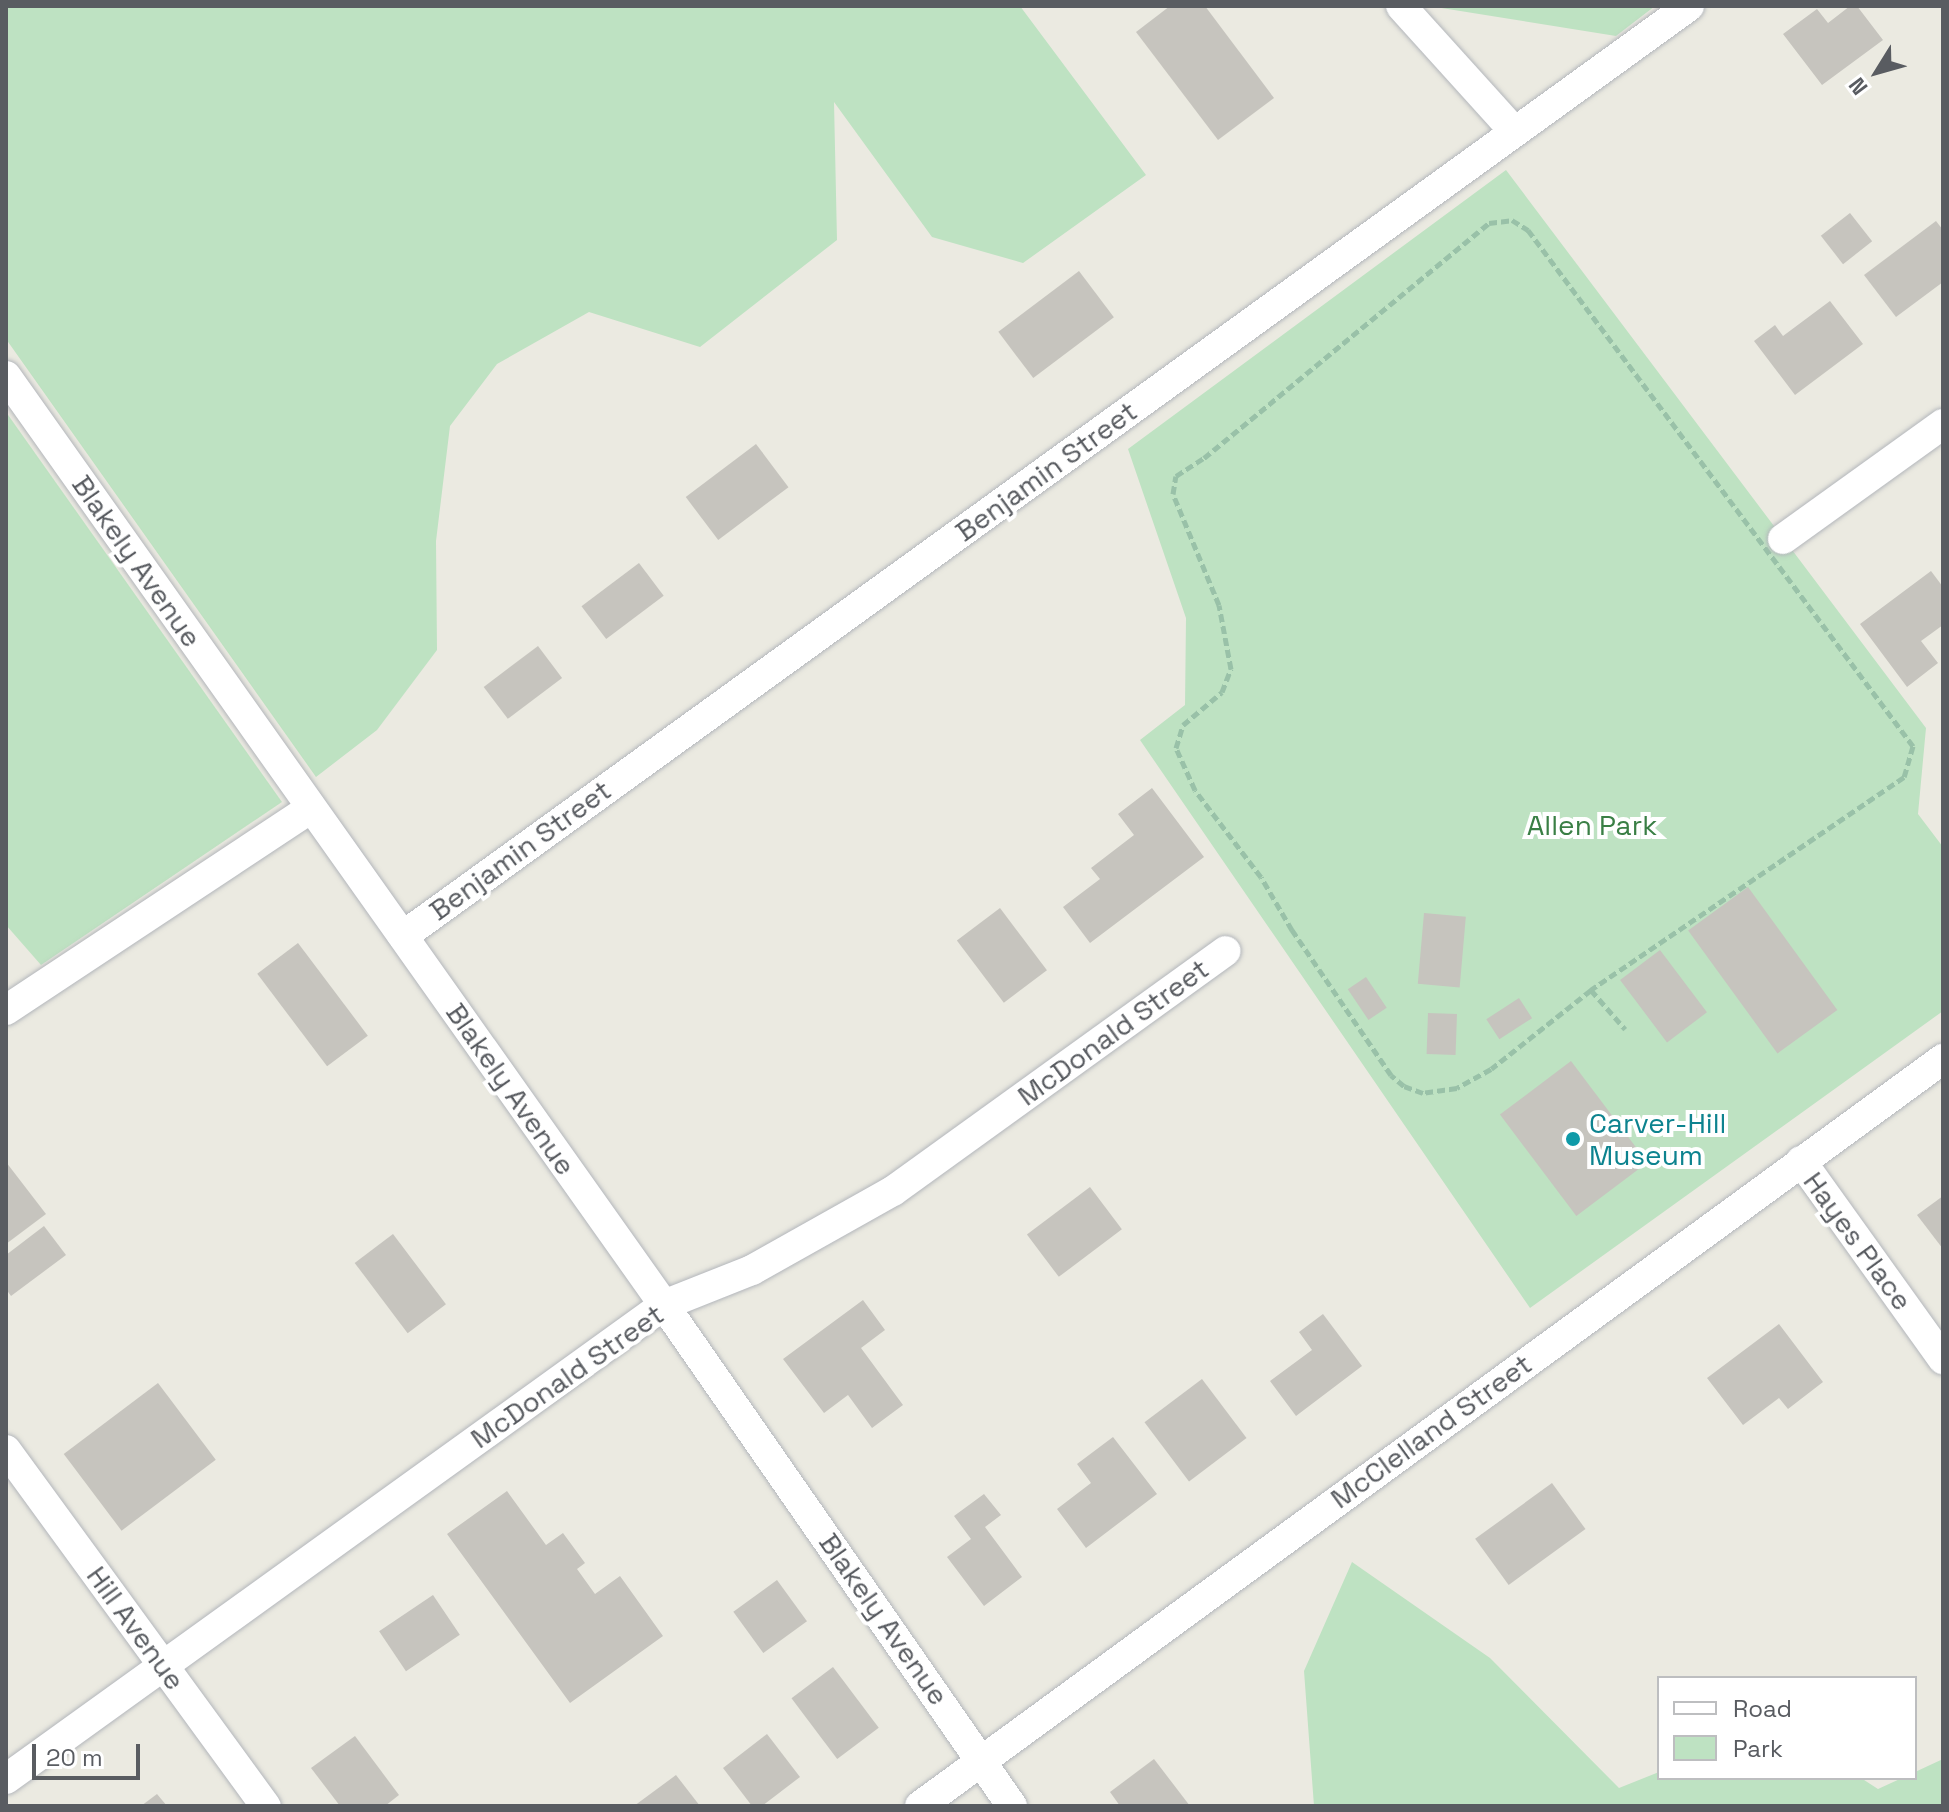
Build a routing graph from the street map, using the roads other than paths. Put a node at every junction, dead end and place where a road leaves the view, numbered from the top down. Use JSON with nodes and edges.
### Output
{"nodes":[{"id":1,"x":1401,"y":6,"type":"edge"},
{"id":2,"x":1689,"y":6,"type":"edge"},
{"id":3,"x":1514,"y":131,"type":"junction"},
{"id":4,"x":6,"y":376,"type":"edge"},
{"id":5,"x":1943,"y":424,"type":"edge"},
{"id":6,"x":1783,"y":539,"type":"dead end"},
{"id":7,"x":311,"y":808,"type":"junction"},
{"id":8,"x":403,"y":936,"type":"junction"},
{"id":9,"x":1226,"y":951,"type":"dead end"},
{"id":10,"x":6,"y":1010,"type":"edge"},
{"id":11,"x":1943,"y":1059,"type":"edge"},
{"id":12,"x":1801,"y":1161,"type":"junction"},
{"id":13,"x":664,"y":1305,"type":"junction"},
{"id":14,"x":1943,"y":1359,"type":"edge"},
{"id":15,"x":6,"y":1450,"type":"edge"},
{"id":16,"x":164,"y":1666,"type":"junction"},
{"id":17,"x":983,"y":1760,"type":"junction"},
{"id":18,"x":6,"y":1779,"type":"edge"},
{"id":19,"x":266,"y":1806,"type":"edge"},
{"id":20,"x":920,"y":1806,"type":"edge"},
{"id":21,"x":1012,"y":1806,"type":"edge"}],
"edges":[{"from":1,"to":3,"type":"street"},
{"from":2,"to":3,"type":"street","name":"Benjamin Street"},
{"from":3,"to":8,"type":"street","name":"Benjamin Street"},
{"from":4,"to":7,"type":"street","name":"Blakely Avenue"},
{"from":5,"to":6,"type":"street"},
{"from":7,"to":8,"type":"street","name":"Blakely Avenue"},
{"from":7,"to":10,"type":"street"},
{"from":8,"to":13,"type":"street","name":"Blakely Avenue"},
{"from":9,"to":13,"type":"street","name":"McDonald Street"},
{"from":11,"to":12,"type":"street","name":"McClelland Street"},
{"from":12,"to":14,"type":"street","name":"Hayes Place"},
{"from":12,"to":17,"type":"street","name":"McClelland Street"},
{"from":13,"to":16,"type":"street","name":"McDonald Street"},
{"from":13,"to":17,"type":"street","name":"Blakely Avenue"},
{"from":15,"to":16,"type":"street","name":"Hill Avenue"},
{"from":16,"to":18,"type":"street","name":"McDonald Street"},
{"from":16,"to":19,"type":"street","name":"Hill Avenue"},
{"from":17,"to":20,"type":"street","name":"McClelland Street"},
{"from":17,"to":21,"type":"street","name":"Blakely Avenue"}]}
